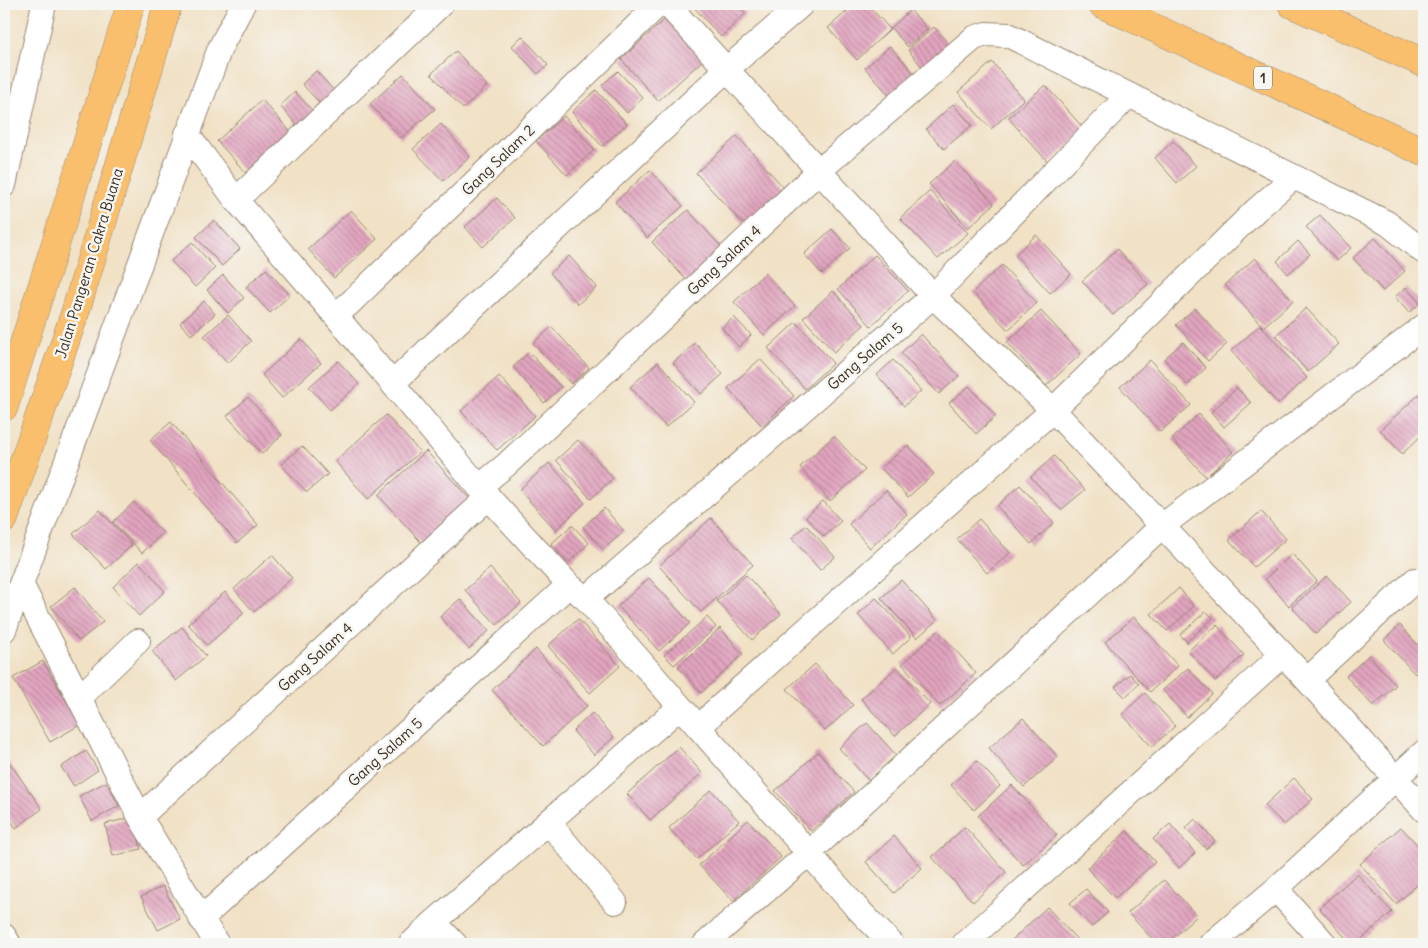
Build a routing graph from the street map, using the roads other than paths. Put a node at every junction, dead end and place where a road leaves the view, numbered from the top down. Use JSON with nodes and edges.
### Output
{"nodes":[{"id":1,"x":44,"y":4,"type":"edge"},
{"id":2,"x":131,"y":4,"type":"edge"},
{"id":3,"x":168,"y":4,"type":"edge"},
{"id":4,"x":243,"y":4,"type":"edge"},
{"id":5,"x":440,"y":4,"type":"edge"},
{"id":6,"x":659,"y":4,"type":"edge"},
{"id":7,"x":667,"y":4,"type":"edge"},
{"id":8,"x":1102,"y":4,"type":"edge"},
{"id":9,"x":1292,"y":4,"type":"edge"},
{"id":10,"x":800,"y":6,"type":"dead end"},
{"id":11,"x":1424,"y":63,"type":"edge"},
{"id":12,"x":727,"y":69,"type":"junction"},
{"id":13,"x":1128,"y":96,"type":"junction"},
{"id":14,"x":188,"y":134,"type":"junction"},
{"id":15,"x":1424,"y":152,"type":"edge"},
{"id":16,"x":820,"y":170,"type":"junction"},
{"id":17,"x":1293,"y":178,"type":"junction"},
{"id":18,"x":4,"y":181,"type":"edge"},
{"id":19,"x":236,"y":200,"type":"junction"},
{"id":20,"x":1424,"y":252,"type":"edge"},
{"id":21,"x":933,"y":296,"type":"junction"},
{"id":22,"x":336,"y":314,"type":"junction"},
{"id":23,"x":1424,"y":326,"type":"edge"},
{"id":24,"x":393,"y":383,"type":"junction"},
{"id":25,"x":4,"y":407,"type":"edge"},
{"id":26,"x":1053,"y":410,"type":"junction"},
{"id":27,"x":484,"y":492,"type":"junction"},
{"id":28,"x":4,"y":519,"type":"edge"},
{"id":29,"x":1162,"y":526,"type":"junction"},
{"id":30,"x":1415,"y":580,"type":"dead end"},
{"id":31,"x":21,"y":584,"type":"junction"},
{"id":32,"x":577,"y":592,"type":"junction"},
{"id":33,"x":4,"y":630,"type":"edge"},
{"id":34,"x":138,"y":641,"type":"dead end"},
{"id":35,"x":1283,"y":654,"type":"junction"},
{"id":36,"x":1307,"y":680,"type":"junction"},
{"id":37,"x":80,"y":696,"type":"junction"},
{"id":38,"x":680,"y":707,"type":"junction"},
{"id":39,"x":700,"y":728,"type":"junction"},
{"id":40,"x":1424,"y":752,"type":"edge"},
{"id":41,"x":1396,"y":779,"type":"junction"},
{"id":42,"x":1424,"y":810,"type":"edge"},
{"id":43,"x":140,"y":817,"type":"junction"},
{"id":44,"x":550,"y":823,"type":"junction"},
{"id":45,"x":809,"y":854,"type":"junction"},
{"id":46,"x":1276,"y":889,"type":"junction"},
{"id":47,"x":615,"y":902,"type":"dead end"},
{"id":48,"x":201,"y":919,"type":"junction"},
{"id":49,"x":434,"y":922,"type":"junction"},
{"id":50,"x":4,"y":936,"type":"edge"},
{"id":51,"x":8,"y":944,"type":"edge"},
{"id":52,"x":217,"y":944,"type":"edge"},
{"id":53,"x":411,"y":944,"type":"edge"},
{"id":54,"x":455,"y":944,"type":"edge"},
{"id":55,"x":705,"y":944,"type":"edge"},
{"id":56,"x":892,"y":944,"type":"edge"},
{"id":57,"x":964,"y":944,"type":"edge"},
{"id":58,"x":1211,"y":944,"type":"edge"},
{"id":59,"x":1325,"y":944,"type":"edge"}],
"edges":[{"from":1,"to":18,"type":"street"},
{"from":2,"to":25,"type":"main road"},
{"from":3,"to":28,"type":"main road","name":"Jalan Pangeran Cakra Buana"},
{"from":4,"to":14,"type":"street"},
{"from":5,"to":19,"type":"street"},
{"from":6,"to":22,"type":"street","name":"Gang Salam 2"},
{"from":7,"to":12,"type":"street"},
{"from":8,"to":15,"type":"main road","number":"1"},
{"from":9,"to":11,"type":"main road"},
{"from":10,"to":12,"type":"street"},
{"from":12,"to":16,"type":"street"},
{"from":12,"to":24,"type":"street"},
{"from":13,"to":16,"type":"street","name":"Gang Salam 4"},
{"from":13,"to":17,"type":"street"},
{"from":13,"to":21,"type":"street","name":"Gang Salam 5"},
{"from":14,"to":19,"type":"street"},
{"from":14,"to":31,"type":"street"},
{"from":16,"to":21,"type":"street"},
{"from":16,"to":27,"type":"street","name":"Gang Salam 4"},
{"from":17,"to":20,"type":"street"},
{"from":17,"to":26,"type":"street"},
{"from":19,"to":22,"type":"street"},
{"from":21,"to":26,"type":"street"},
{"from":21,"to":32,"type":"street","name":"Gang Salam 5"},
{"from":22,"to":24,"type":"street"},
{"from":23,"to":29,"type":"street"},
{"from":24,"to":27,"type":"street"},
{"from":26,"to":29,"type":"street"},
{"from":26,"to":39,"type":"street"},
{"from":27,"to":32,"type":"street"},
{"from":27,"to":43,"type":"street","name":"Gang Salam 4"},
{"from":29,"to":35,"type":"street"},
{"from":29,"to":45,"type":"street"},
{"from":30,"to":36,"type":"street"},
{"from":31,"to":33,"type":"street"},
{"from":31,"to":37,"type":"street"},
{"from":32,"to":38,"type":"street"},
{"from":32,"to":48,"type":"street","name":"Gang Salam 5"},
{"from":34,"to":37,"type":"street"},
{"from":35,"to":36,"type":"street"},
{"from":35,"to":57,"type":"street"},
{"from":36,"to":41,"type":"street"},
{"from":37,"to":43,"type":"street"},
{"from":38,"to":39,"type":"street"},
{"from":38,"to":44,"type":"street"},
{"from":39,"to":45,"type":"street"},
{"from":40,"to":41,"type":"street"},
{"from":41,"to":42,"type":"street"},
{"from":41,"to":46,"type":"street"},
{"from":43,"to":48,"type":"street"},
{"from":44,"to":47,"type":"street"},
{"from":44,"to":49,"type":"street"},
{"from":45,"to":55,"type":"street"},
{"from":45,"to":56,"type":"street"},
{"from":46,"to":58,"type":"street"},
{"from":46,"to":59,"type":"street"},
{"from":48,"to":52,"type":"street"},
{"from":49,"to":53,"type":"street"},
{"from":49,"to":54,"type":"street"},
{"from":50,"to":51,"type":"street"}]}
